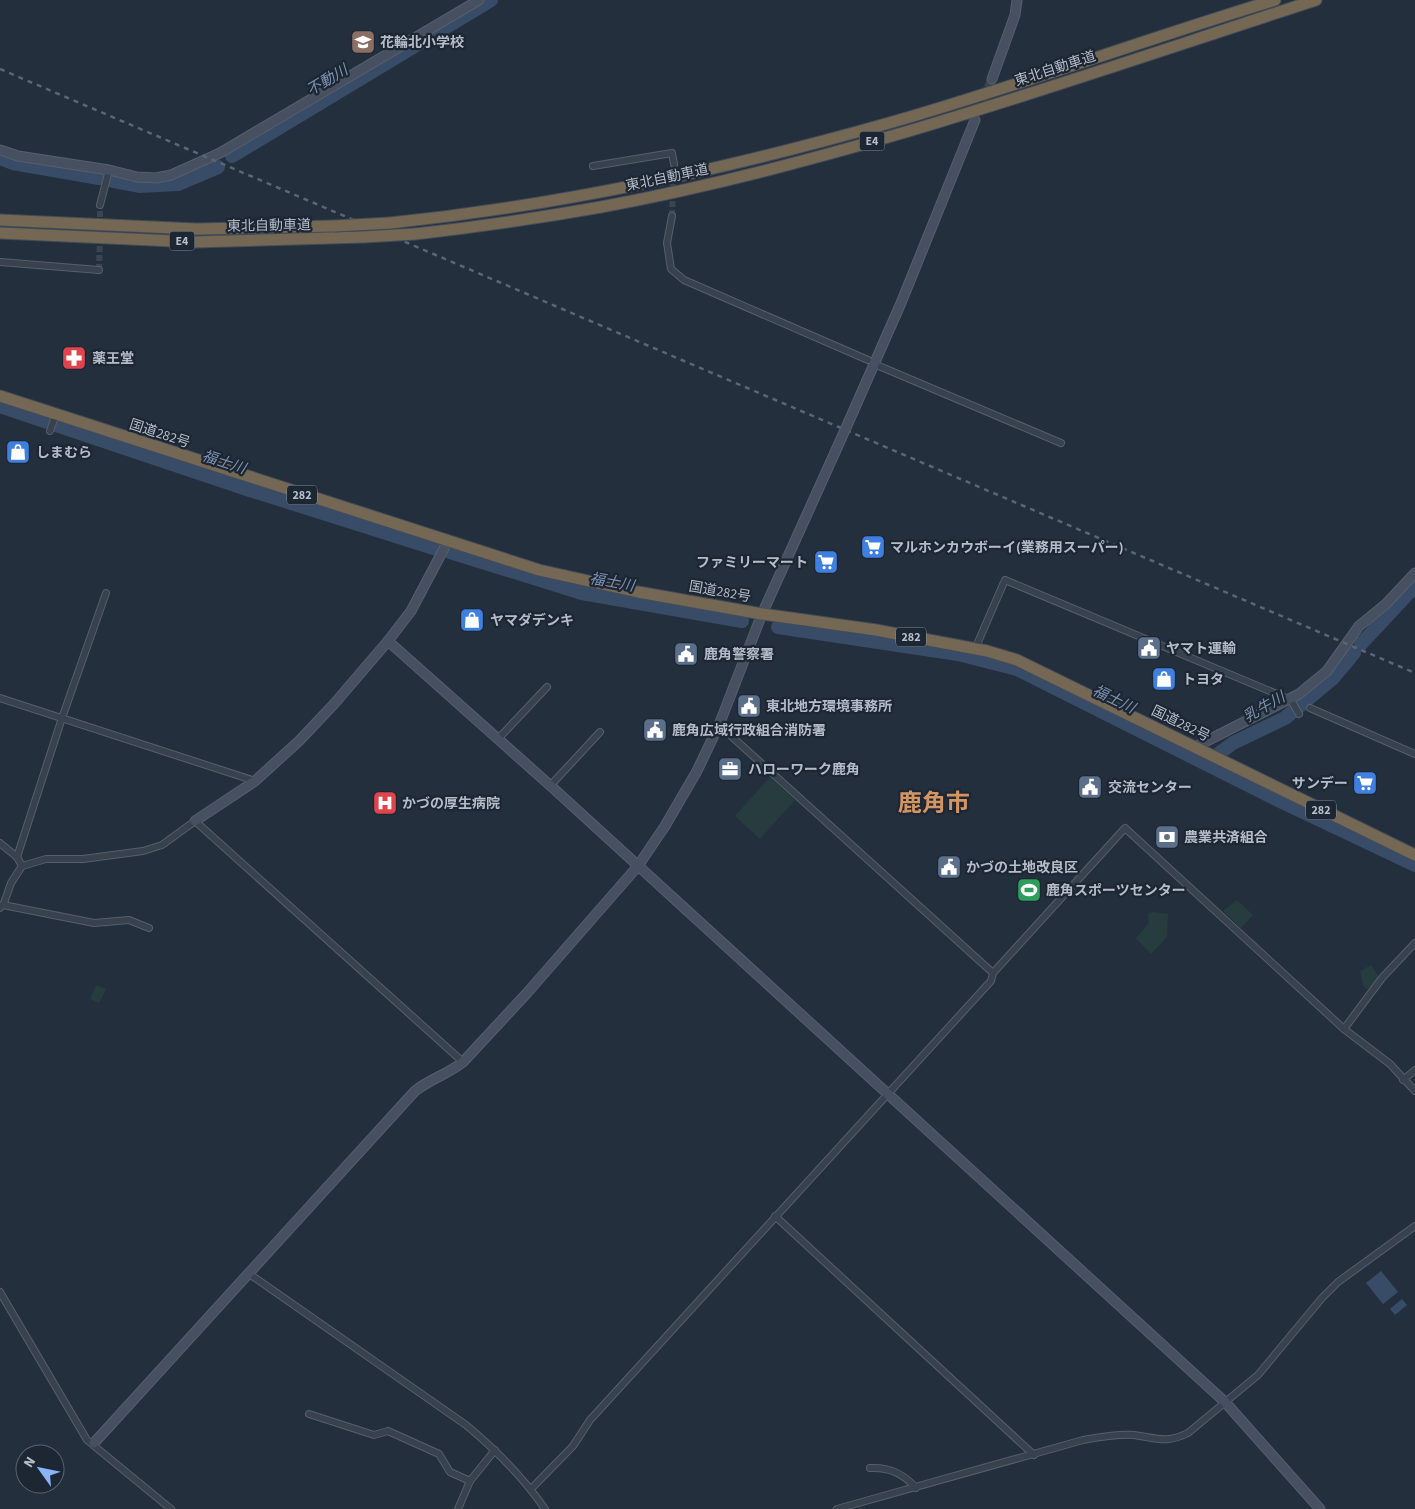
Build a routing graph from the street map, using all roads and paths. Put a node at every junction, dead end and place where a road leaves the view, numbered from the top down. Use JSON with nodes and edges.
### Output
{"nodes":[{"id":1,"x":479,"y":0,"type":"edge"},
{"id":2,"x":1017,"y":0,"type":"edge"},
{"id":3,"x":1275,"y":0,"type":"edge"},
{"id":4,"x":1316,"y":0,"type":"edge"},
{"id":5,"x":992,"y":79,"type":"tunnel mouth"},
{"id":6,"x":975,"y":120,"type":"tunnel mouth"},
{"id":7,"x":0,"y":150,"type":"edge"},
{"id":8,"x":674,"y":164,"type":"dead end"},
{"id":9,"x":593,"y":166,"type":"dead end"},
{"id":10,"x":109,"y":170,"type":"junction"},
{"id":11,"x":100,"y":205,"type":"tunnel mouth"},
{"id":12,"x":672,"y":216,"type":"tunnel mouth"},
{"id":13,"x":0,"y":220,"type":"edge"},
{"id":14,"x":0,"y":233,"type":"edge"},
{"id":15,"x":0,"y":262,"type":"edge"},
{"id":16,"x":99,"y":270,"type":"dead end"},
{"id":17,"x":868,"y":360,"type":"dead end"},
{"id":18,"x":879,"y":366,"type":"dead end"},
{"id":19,"x":0,"y":396,"type":"edge"},
{"id":20,"x":56,"y":414,"type":"junction"},
{"id":21,"x":50,"y":431,"type":"dead end"},
{"id":22,"x":1061,"y":443,"type":"dead end"},
{"id":23,"x":448,"y":541,"type":"junction"},
{"id":24,"x":1415,"y":572,"type":"edge"},
{"id":25,"x":106,"y":593,"type":"dead end"},
{"id":26,"x":762,"y":614,"type":"junction"},
{"id":27,"x":388,"y":641,"type":"junction"},
{"id":28,"x":975,"y":649,"type":"junction"},
{"id":29,"x":547,"y":687,"type":"dead end"},
{"id":30,"x":0,"y":698,"type":"edge"},
{"id":31,"x":1291,"y":702,"type":"junction"},
{"id":32,"x":1310,"y":708,"type":"dead end"},
{"id":33,"x":1299,"y":714,"type":"dead end"},
{"id":34,"x":62,"y":718,"type":"junction"},
{"id":35,"x":719,"y":725,"type":"junction"},
{"id":36,"x":600,"y":732,"type":"dead end"},
{"id":37,"x":498,"y":739,"type":"junction"},
{"id":38,"x":1199,"y":749,"type":"junction"},
{"id":39,"x":1415,"y":754,"type":"edge"},
{"id":40,"x":255,"y":781,"type":"junction"},
{"id":41,"x":550,"y":786,"type":"junction"},
{"id":42,"x":195,"y":821,"type":"junction"},
{"id":43,"x":0,"y":843,"type":"edge"},
{"id":44,"x":1415,"y":855,"type":"edge"},
{"id":45,"x":17,"y":857,"type":"junction"},
{"id":46,"x":22,"y":866,"type":"junction"},
{"id":47,"x":638,"y":866,"type":"junction"},
{"id":48,"x":1,"y":906,"type":"edge"},
{"id":49,"x":149,"y":928,"type":"dead end"},
{"id":50,"x":1415,"y":943,"type":"edge"},
{"id":51,"x":994,"y":973,"type":"junction"},
{"id":52,"x":1344,"y":1029,"type":"junction"},
{"id":53,"x":463,"y":1062,"type":"junction"},
{"id":54,"x":1415,"y":1070,"type":"edge"},
{"id":55,"x":1403,"y":1080,"type":"junction"},
{"id":56,"x":1415,"y":1091,"type":"edge"},
{"id":57,"x":888,"y":1093,"type":"junction"},
{"id":58,"x":776,"y":1216,"type":"junction"},
{"id":59,"x":1415,"y":1226,"type":"edge"},
{"id":60,"x":248,"y":1273,"type":"junction"},
{"id":61,"x":0,"y":1292,"type":"edge"},
{"id":62,"x":1225,"y":1402,"type":"junction"},
{"id":63,"x":309,"y":1414,"type":"dead end"},
{"id":64,"x":94,"y":1444,"type":"junction"},
{"id":65,"x":495,"y":1450,"type":"junction"},
{"id":66,"x":1034,"y":1455,"type":"junction"},
{"id":67,"x":870,"y":1468,"type":"dead end"},
{"id":68,"x":470,"y":1481,"type":"junction"},
{"id":69,"x":916,"y":1488,"type":"junction"},
{"id":70,"x":531,"y":1489,"type":"junction"},
{"id":71,"x":170,"y":1509,"type":"edge"},
{"id":72,"x":458,"y":1509,"type":"edge"},
{"id":73,"x":546,"y":1509,"type":"edge"},
{"id":74,"x":837,"y":1509,"type":"edge"},
{"id":75,"x":1320,"y":1509,"type":"edge"}],
"edges":[{"from":1,"to":10,"type":"street"},
{"from":2,"to":5,"type":"street"},
{"from":3,"to":13,"type":"highway","name":"東北自動車道","number":"E4","bridge":true},
{"from":4,"to":14,"type":"highway","name":"東北自動車道","number":"E4","bridge":true},
{"from":6,"to":26,"type":"street","bridge":true},
{"from":7,"to":10,"type":"street"},
{"from":8,"to":9,"type":"street"},
{"from":10,"to":11,"type":"street"},
{"from":12,"to":17,"type":"street"},
{"from":15,"to":16,"type":"street"},
{"from":18,"to":22,"type":"street"},
{"from":19,"to":20,"type":"highway","name":"国道282号","number":"282"},
{"from":20,"to":21,"type":"street"},
{"from":20,"to":23,"type":"highway","name":"国道282号","number":"282"},
{"from":23,"to":26,"type":"highway","name":"国道282号","number":"282"},
{"from":23,"to":27,"type":"street"},
{"from":24,"to":31,"type":"street"},
{"from":25,"to":34,"type":"street"},
{"from":26,"to":28,"type":"highway","name":"国道282号","number":"282"},
{"from":26,"to":35,"type":"street"},
{"from":27,"to":37,"type":"street"},
{"from":27,"to":40,"type":"street"},
{"from":28,"to":31,"type":"street"},
{"from":28,"to":38,"type":"highway","name":"国道282号","number":"282"},
{"from":29,"to":37,"type":"street"},
{"from":30,"to":34,"type":"street"},
{"from":31,"to":33,"type":"street"},
{"from":31,"to":38,"type":"street"},
{"from":32,"to":39,"type":"street"},
{"from":34,"to":40,"type":"street"},
{"from":34,"to":45,"type":"street"},
{"from":35,"to":47,"type":"street"},
{"from":35,"to":51,"type":"street"},
{"from":36,"to":41,"type":"street"},
{"from":37,"to":41,"type":"street"},
{"from":38,"to":44,"type":"highway","name":"国道282号","number":"282"},
{"from":40,"to":42,"type":"street"},
{"from":41,"to":47,"type":"street"},
{"from":42,"to":46,"type":"street"},
{"from":42,"to":53,"type":"street"},
{"from":43,"to":45,"type":"street"},
{"from":45,"to":46,"type":"street"},
{"from":46,"to":48,"type":"street"},
{"from":47,"to":53,"type":"street"},
{"from":47,"to":57,"type":"street"},
{"from":48,"to":49,"type":"street"},
{"from":50,"to":52,"type":"street"},
{"from":51,"to":52,"type":"street"},
{"from":51,"to":57,"type":"street"},
{"from":52,"to":55,"type":"street"},
{"from":53,"to":60,"type":"street"},
{"from":54,"to":55,"type":"street"},
{"from":55,"to":56,"type":"street"},
{"from":57,"to":58,"type":"street"},
{"from":57,"to":62,"type":"street"},
{"from":58,"to":66,"type":"street"},
{"from":58,"to":70,"type":"street"},
{"from":59,"to":62,"type":"street"},
{"from":60,"to":64,"type":"street"},
{"from":60,"to":65,"type":"street"},
{"from":61,"to":64,"type":"street"},
{"from":62,"to":66,"type":"street"},
{"from":62,"to":75,"type":"street"},
{"from":63,"to":68,"type":"street"},
{"from":64,"to":71,"type":"street"},
{"from":65,"to":68,"type":"street"},
{"from":65,"to":70,"type":"street"},
{"from":66,"to":69,"type":"street"},
{"from":67,"to":69,"type":"street"},
{"from":68,"to":72,"type":"street"},
{"from":69,"to":74,"type":"street"},
{"from":70,"to":73,"type":"street"}]}
